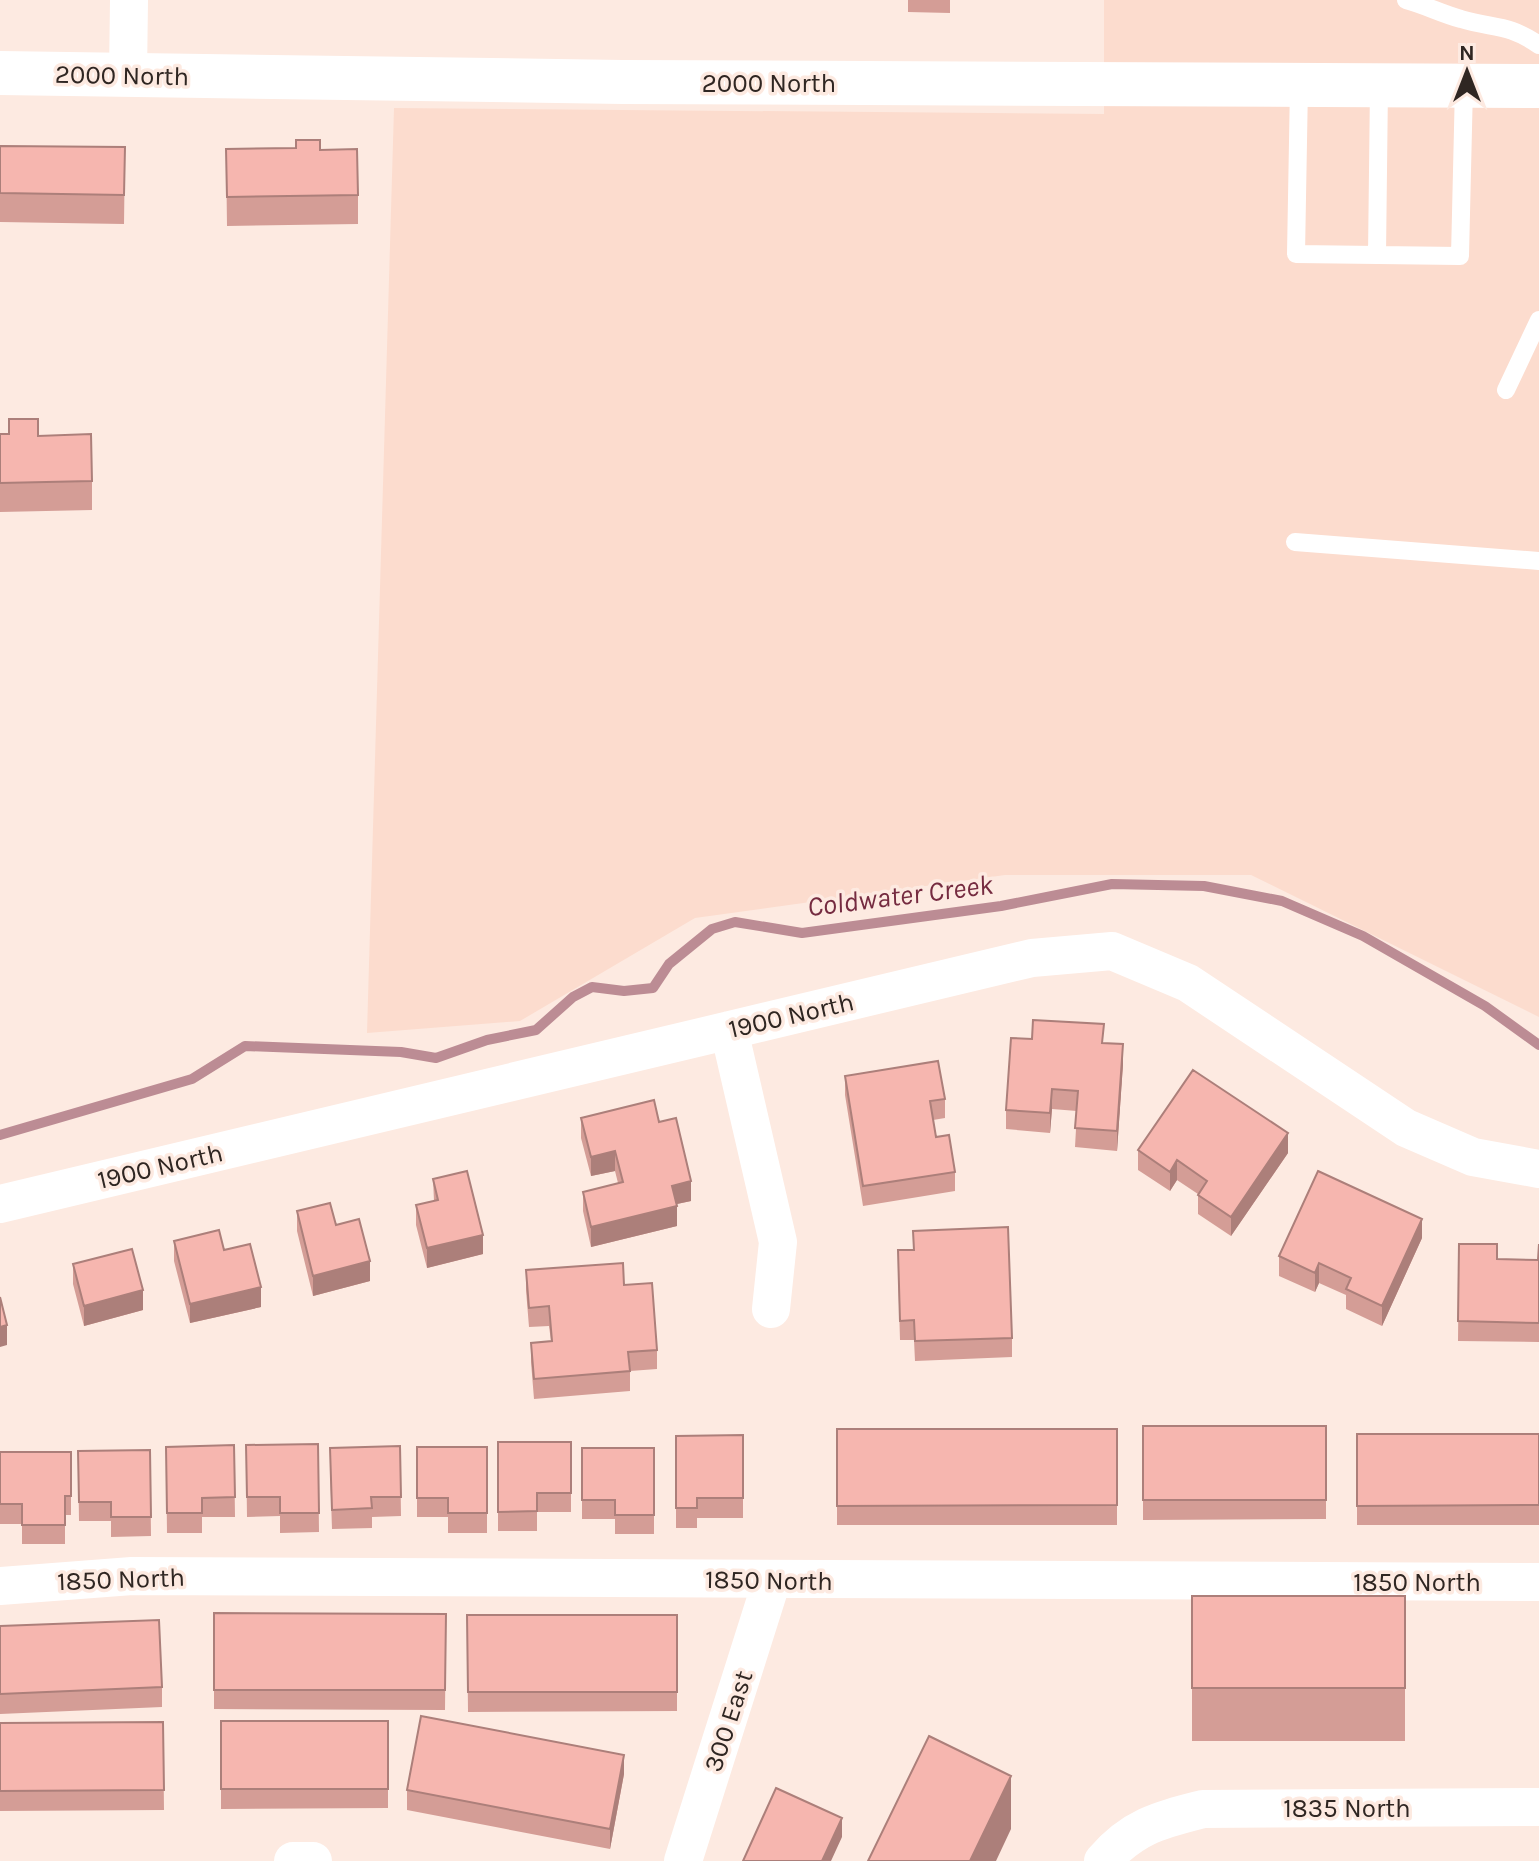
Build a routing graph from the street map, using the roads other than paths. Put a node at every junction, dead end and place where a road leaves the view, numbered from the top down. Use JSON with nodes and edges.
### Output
{"nodes":[{"id":1,"x":129,"y":0,"type":"edge"},
{"id":2,"x":1406,"y":0,"type":"edge"},
{"id":3,"x":1539,"y":45,"type":"edge"},
{"id":4,"x":0,"y":73,"type":"edge"},
{"id":5,"x":128,"y":75,"type":"junction"},
{"id":6,"x":1299,"y":85,"type":"junction"},
{"id":7,"x":1379,"y":86,"type":"junction"},
{"id":8,"x":1464,"y":86,"type":"junction"},
{"id":9,"x":1539,"y":86,"type":"edge"},
{"id":10,"x":1377,"y":255,"type":"junction"},
{"id":11,"x":1539,"y":320,"type":"edge"},
{"id":12,"x":1506,"y":390,"type":"dead end"},
{"id":13,"x":1295,"y":542,"type":"dead end"},
{"id":14,"x":1539,"y":561,"type":"edge"},
{"id":15,"x":729,"y":1030,"type":"junction"},
{"id":16,"x":1539,"y":1169,"type":"edge"},
{"id":17,"x":0,"y":1204,"type":"edge"},
{"id":18,"x":771,"y":1309,"type":"dead end"},
{"id":19,"x":772,"y":1580,"type":"junction"},
{"id":20,"x":1539,"y":1582,"type":"edge"},
{"id":21,"x":0,"y":1586,"type":"edge"},
{"id":22,"x":1539,"y":1807,"type":"edge"},
{"id":23,"x":293,"y":1861,"type":"edge"},
{"id":24,"x":313,"y":1861,"type":"edge"},
{"id":25,"x":683,"y":1861,"type":"edge"},
{"id":26,"x":1103,"y":1861,"type":"edge"}],
"edges":[{"from":1,"to":5,"type":"street"},
{"from":2,"to":3,"type":"lane"},
{"from":4,"to":5,"type":"street","name":"2000 North"},
{"from":5,"to":6,"type":"street","name":"2000 North"},
{"from":6,"to":7,"type":"street","name":"2000 North"},
{"from":6,"to":10,"type":"lane"},
{"from":7,"to":8,"type":"street","name":"2000 North"},
{"from":7,"to":10,"type":"lane"},
{"from":8,"to":9,"type":"street","name":"2000 North"},
{"from":8,"to":10,"type":"lane"},
{"from":11,"to":12,"type":"lane"},
{"from":13,"to":14,"type":"lane"},
{"from":15,"to":16,"type":"street","name":"1900 North"},
{"from":15,"to":17,"type":"street","name":"1900 North"},
{"from":15,"to":18,"type":"street"},
{"from":19,"to":20,"type":"street","name":"1850 North"},
{"from":19,"to":21,"type":"street","name":"1850 North"},
{"from":19,"to":25,"type":"street","name":"300 East"},
{"from":22,"to":26,"type":"street","name":"1835 North"},
{"from":23,"to":24,"type":"street"}]}
